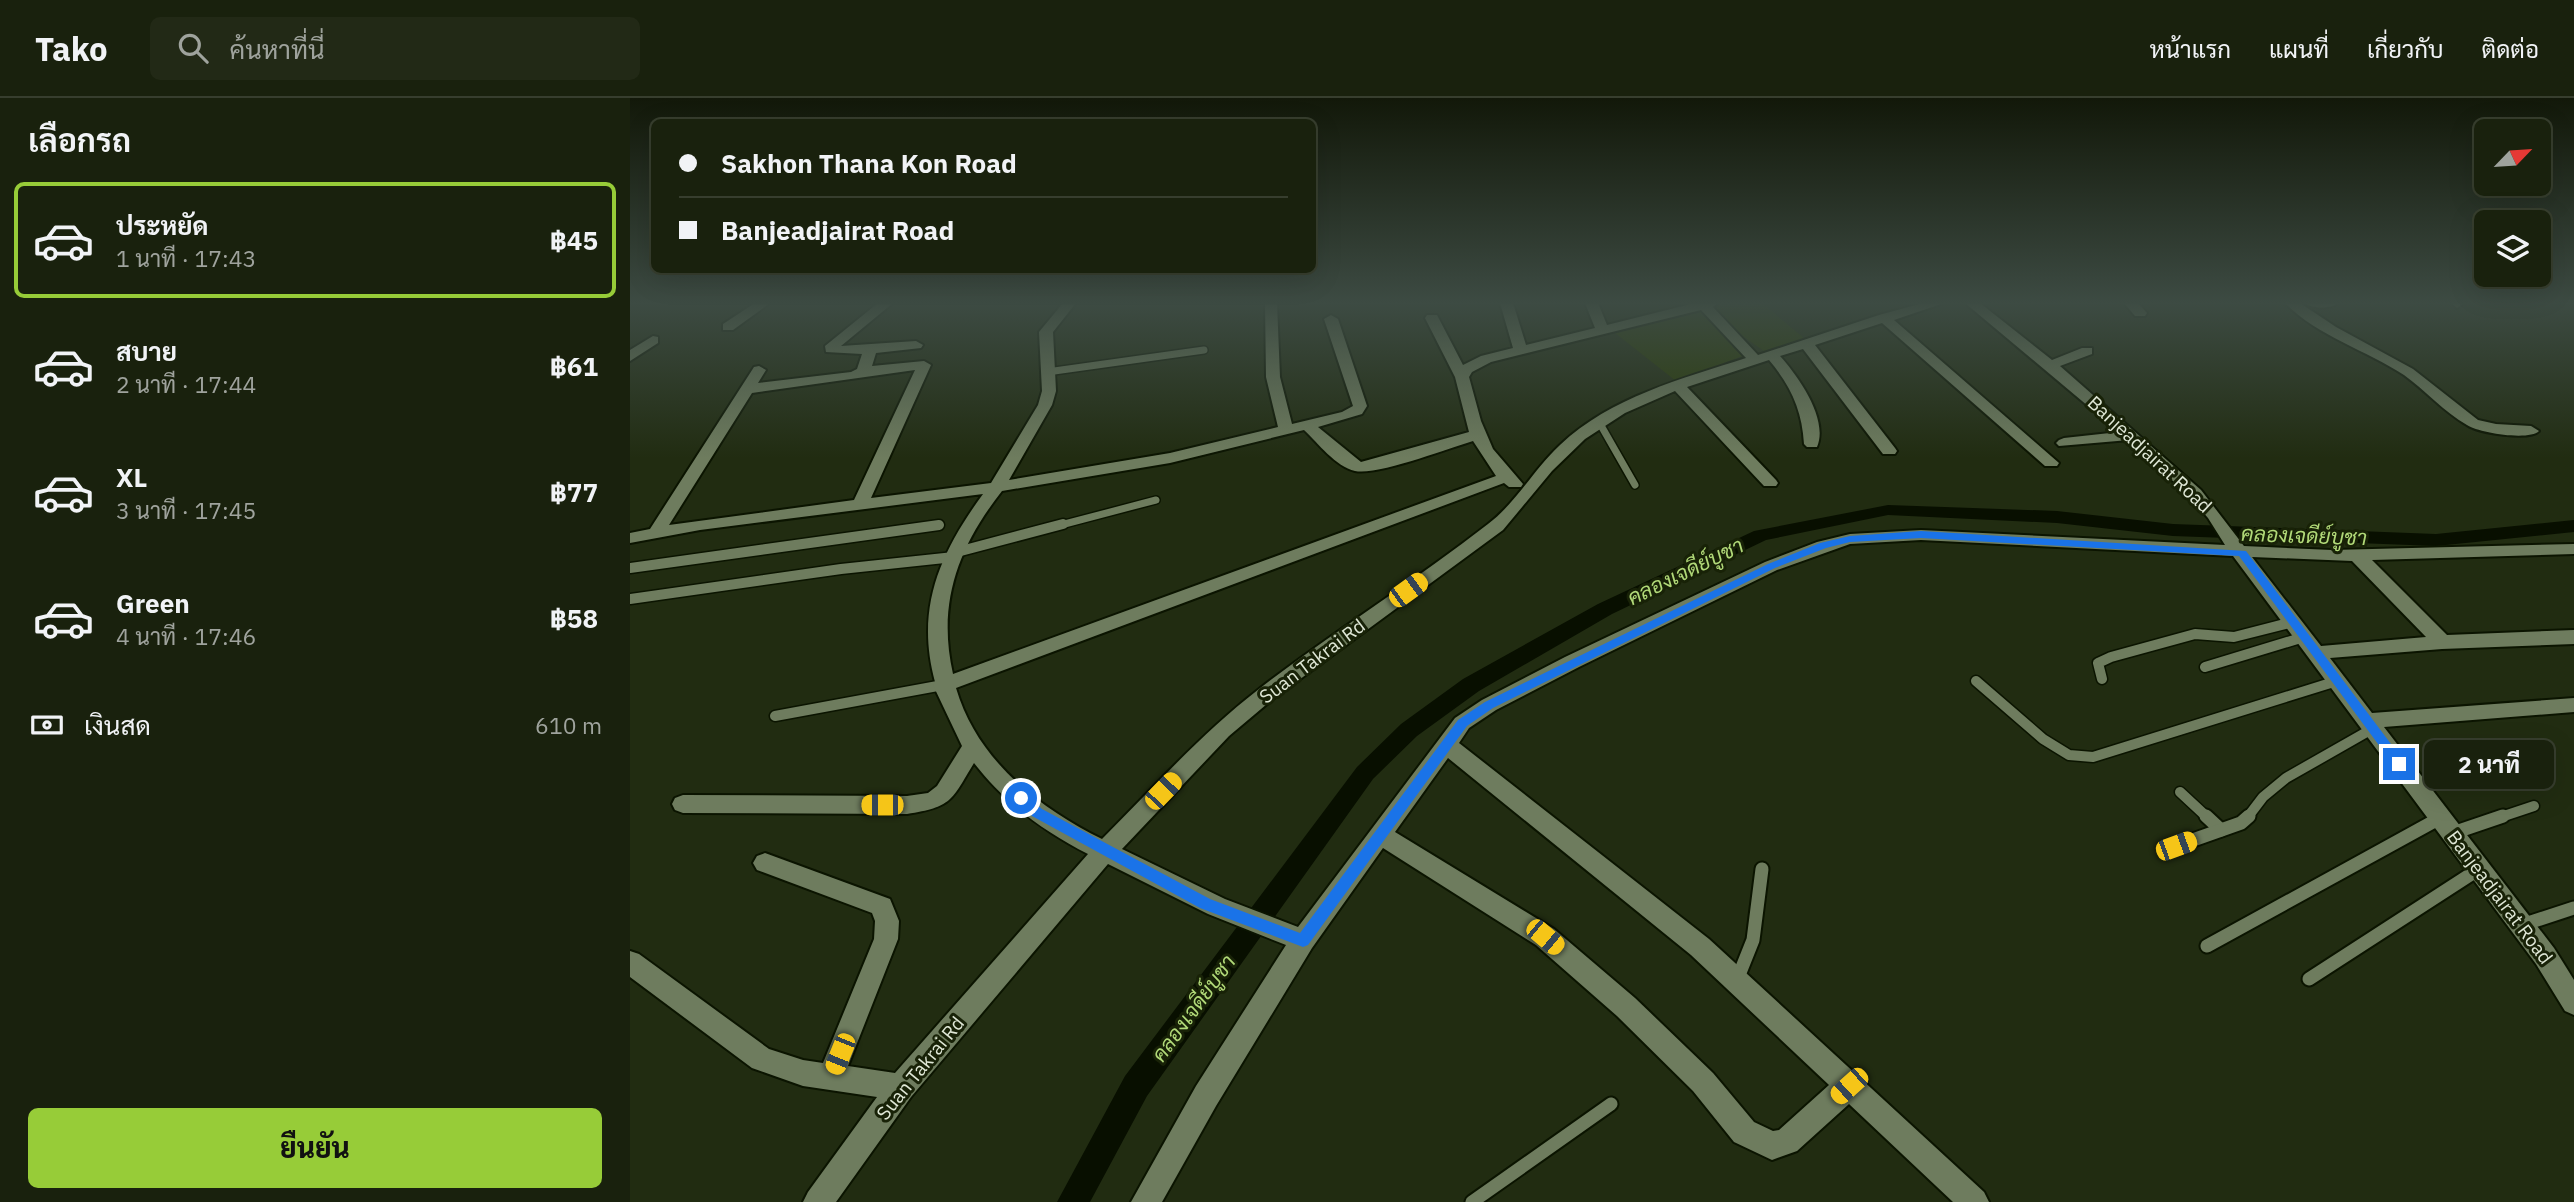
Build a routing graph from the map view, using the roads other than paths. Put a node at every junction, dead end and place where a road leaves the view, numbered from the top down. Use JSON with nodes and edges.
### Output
{"nodes":[{"id":1,"x":868,"y":355,"type":"edge"},
{"id":2,"x":1047,"y":355,"type":"edge"},
{"id":3,"x":1172,"y":355,"type":"edge"},
{"id":4,"x":1272,"y":355,"type":"edge"},
{"id":5,"x":1343,"y":355,"type":"edge"},
{"id":6,"x":1451,"y":355,"type":"edge"},
{"id":7,"x":1503,"y":355,"type":"edge"},
{"id":8,"x":1760,"y":355,"type":"edge"},
{"id":9,"x":1771,"y":355,"type":"edge"},
{"id":10,"x":1815,"y":355,"type":"edge"},
{"id":11,"x":1935,"y":355,"type":"edge"},
{"id":12,"x":2037,"y":355,"type":"edge"},
{"id":13,"x":2078,"y":355,"type":"edge"},
{"id":14,"x":2376,"y":355,"type":"edge"},
{"id":15,"x":1763,"y":357,"type":"junction"},
{"id":16,"x":2051,"y":365,"type":"junction"},
{"id":17,"x":760,"y":370,"type":"dead end"},
{"id":18,"x":863,"y":371,"type":"junction"},
{"id":19,"x":1047,"y":372,"type":"junction"},
{"id":20,"x":1462,"y":377,"type":"junction"},
{"id":21,"x":1678,"y":386,"type":"junction"},
{"id":22,"x":747,"y":389,"type":"junction"},
{"id":23,"x":1599,"y":422,"type":"junction"},
{"id":24,"x":1306,"y":424,"type":"junction"},
{"id":25,"x":1286,"y":430,"type":"junction"},
{"id":26,"x":2531,"y":431,"type":"dead end"},
{"id":27,"x":1476,"y":435,"type":"junction"},
{"id":28,"x":2132,"y":435,"type":"junction"},
{"id":29,"x":2064,"y":443,"type":"dead end"},
{"id":30,"x":1812,"y":444,"type":"dead end"},
{"id":31,"x":1889,"y":451,"type":"dead end"},
{"id":32,"x":2051,"y":463,"type":"dead end"},
{"id":33,"x":1507,"y":477,"type":"junction"},
{"id":34,"x":1770,"y":483,"type":"dead end"},
{"id":35,"x":1635,"y":485,"type":"dead end"},
{"id":36,"x":997,"y":487,"type":"junction"},
{"id":37,"x":1529,"y":491,"type":"junction"},
{"id":38,"x":1156,"y":500,"type":"dead end"},
{"id":39,"x":860,"y":505,"type":"junction"},
{"id":40,"x":2216,"y":513,"type":"joint"},
{"id":41,"x":939,"y":525,"type":"dead end"},
{"id":42,"x":656,"y":533,"type":"junction"},
{"id":43,"x":630,"y":538,"type":"edge"},
{"id":44,"x":2236,"y":546,"type":"junction"},
{"id":45,"x":2574,"y":550,"type":"edge"},
{"id":46,"x":956,"y":554,"type":"junction"},
{"id":47,"x":2356,"y":555,"type":"junction"},
{"id":48,"x":630,"y":569,"type":"edge"},
{"id":49,"x":630,"y":599,"type":"edge"},
{"id":50,"x":2305,"y":637,"type":"junction"},
{"id":51,"x":2574,"y":637,"type":"edge"},
{"id":52,"x":2442,"y":642,"type":"junction"},
{"id":53,"x":2205,"y":667,"type":"dead end"},
{"id":54,"x":2102,"y":679,"type":"dead end"},
{"id":55,"x":1976,"y":681,"type":"dead end"},
{"id":56,"x":2337,"y":681,"type":"junction"},
{"id":57,"x":943,"y":685,"type":"junction"},
{"id":58,"x":2573,"y":706,"type":"edge"},
{"id":59,"x":775,"y":716,"type":"dead end"},
{"id":60,"x":2370,"y":725,"type":"junction"},
{"id":61,"x":1446,"y":745,"type":"junction"},
{"id":62,"x":973,"y":746,"type":"junction"},
{"id":63,"x":2180,"y":792,"type":"dead end"},
{"id":64,"x":683,"y":804,"type":"dead end"},
{"id":65,"x":2534,"y":806,"type":"dead end"},
{"id":66,"x":2447,"y":825,"type":"junction"},
{"id":67,"x":2221,"y":830,"type":"junction"},
{"id":68,"x":1381,"y":835,"type":"junction"},
{"id":69,"x":2176,"y":846,"type":"dead end"},
{"id":70,"x":1105,"y":851,"type":"junction"},
{"id":71,"x":765,"y":863,"type":"dead end"},
{"id":72,"x":1762,"y":869,"type":"dead end"},
{"id":73,"x":2479,"y":869,"type":"junction"},
{"id":74,"x":2574,"y":908,"type":"edge"},
{"id":75,"x":2522,"y":925,"type":"junction"},
{"id":76,"x":1292,"y":937,"type":"junction"},
{"id":77,"x":2207,"y":946,"type":"dead end"},
{"id":78,"x":630,"y":962,"type":"edge"},
{"id":79,"x":2309,"y":979,"type":"dead end"},
{"id":80,"x":1736,"y":981,"type":"junction"},
{"id":81,"x":2574,"y":1003,"type":"edge"},
{"id":82,"x":831,"y":1076,"type":"junction"},
{"id":83,"x":1849,"y":1086,"type":"junction"},
{"id":84,"x":901,"y":1087,"type":"junction"},
{"id":85,"x":1611,"y":1104,"type":"dead end"},
{"id":86,"x":818,"y":1202,"type":"edge"},
{"id":87,"x":1146,"y":1202,"type":"edge"},
{"id":88,"x":1472,"y":1202,"type":"edge"},
{"id":89,"x":1974,"y":1202,"type":"edge"}],
"edges":[{"from":1,"to":18,"type":"street"},
{"from":2,"to":19,"type":"street"},
{"from":3,"to":19,"type":"lane"},
{"from":4,"to":25,"type":"street"},
{"from":5,"to":24,"type":"street"},
{"from":6,"to":20,"type":"street"},
{"from":7,"to":20,"type":"street"},
{"from":8,"to":15,"type":"street"},
{"from":9,"to":15,"type":"street","name":"Suan Takrai Rd"},
{"from":10,"to":31,"type":"street"},
{"from":11,"to":32,"type":"street"},
{"from":12,"to":16,"type":"street","name":"Banjeadjairat Road"},
{"from":13,"to":16,"type":"street"},
{"from":14,"to":26,"type":"street"},
{"from":15,"to":21,"type":"street","name":"Suan Takrai Rd"},
{"from":15,"to":30,"type":"street"},
{"from":16,"to":28,"type":"street","name":"Banjeadjairat Road"},
{"from":17,"to":22,"type":"street"},
{"from":18,"to":22,"type":"street"},
{"from":18,"to":39,"type":"street"},
{"from":19,"to":36,"type":"street"},
{"from":20,"to":27,"type":"street"},
{"from":21,"to":23,"type":"street","name":"Suan Takrai Rd"},
{"from":21,"to":34,"type":"street"},
{"from":22,"to":42,"type":"street"},
{"from":23,"to":35,"type":"lane"},
{"from":23,"to":37,"type":"street","name":"Suan Takrai Rd"},
{"from":24,"to":25,"type":"street"},
{"from":24,"to":27,"type":"street"},
{"from":25,"to":36,"type":"street"},
{"from":27,"to":33,"type":"street"},
{"from":28,"to":29,"type":"street"},
{"from":28,"to":40,"type":"street","name":"Banjeadjairat Road"},
{"from":33,"to":37,"type":"street"},
{"from":33,"to":57,"type":"street"},
{"from":36,"to":39,"type":"street"},
{"from":36,"to":46,"type":"street"},
{"from":37,"to":70,"type":"street","name":"Suan Takrai Rd"},
{"from":38,"to":46,"type":"lane"},
{"from":39,"to":42,"type":"street"},
{"from":40,"to":44,"type":"street","name":"Banjeadjairat Road"},
{"from":41,"to":48,"type":"lane"},
{"from":42,"to":43,"type":"street"},
{"from":44,"to":47,"type":"street"},
{"from":44,"to":50,"type":"street","name":"Banjeadjairat Road"},
{"from":44,"to":61,"type":"street"},
{"from":45,"to":47,"type":"street"},
{"from":46,"to":49,"type":"lane"},
{"from":46,"to":57,"type":"street"},
{"from":47,"to":52,"type":"street"},
{"from":50,"to":52,"type":"street"},
{"from":50,"to":53,"type":"lane"},
{"from":50,"to":54,"type":"lane"},
{"from":50,"to":56,"type":"street","name":"Banjeadjairat Road"},
{"from":51,"to":52,"type":"street"},
{"from":55,"to":56,"type":"lane"},
{"from":56,"to":60,"type":"street","name":"Banjeadjairat Road"},
{"from":57,"to":59,"type":"lane"},
{"from":57,"to":62,"type":"street"},
{"from":58,"to":60,"type":"street"},
{"from":60,"to":66,"type":"street","name":"Banjeadjairat Road"},
{"from":60,"to":67,"type":"lane"},
{"from":61,"to":68,"type":"street"},
{"from":61,"to":80,"type":"street"},
{"from":62,"to":64,"type":"street"},
{"from":62,"to":70,"type":"street"},
{"from":63,"to":67,"type":"lane"},
{"from":65,"to":66,"type":"lane"},
{"from":66,"to":73,"type":"street","name":"Banjeadjairat Road"},
{"from":66,"to":77,"type":"lane"},
{"from":67,"to":69,"type":"lane"},
{"from":68,"to":76,"type":"street"},
{"from":68,"to":83,"type":"street"},
{"from":70,"to":76,"type":"street"},
{"from":70,"to":84,"type":"street","name":"Suan Takrai Rd"},
{"from":71,"to":82,"type":"street"},
{"from":72,"to":80,"type":"lane"},
{"from":73,"to":75,"type":"street","name":"Banjeadjairat Road"},
{"from":73,"to":79,"type":"lane"},
{"from":74,"to":75,"type":"lane"},
{"from":75,"to":81,"type":"street","name":"Banjeadjairat Road"},
{"from":76,"to":87,"type":"street"},
{"from":78,"to":82,"type":"street"},
{"from":80,"to":83,"type":"street"},
{"from":82,"to":84,"type":"street"},
{"from":83,"to":89,"type":"street"},
{"from":84,"to":86,"type":"street","name":"Suan Takrai Rd"},
{"from":85,"to":88,"type":"lane"}]}
